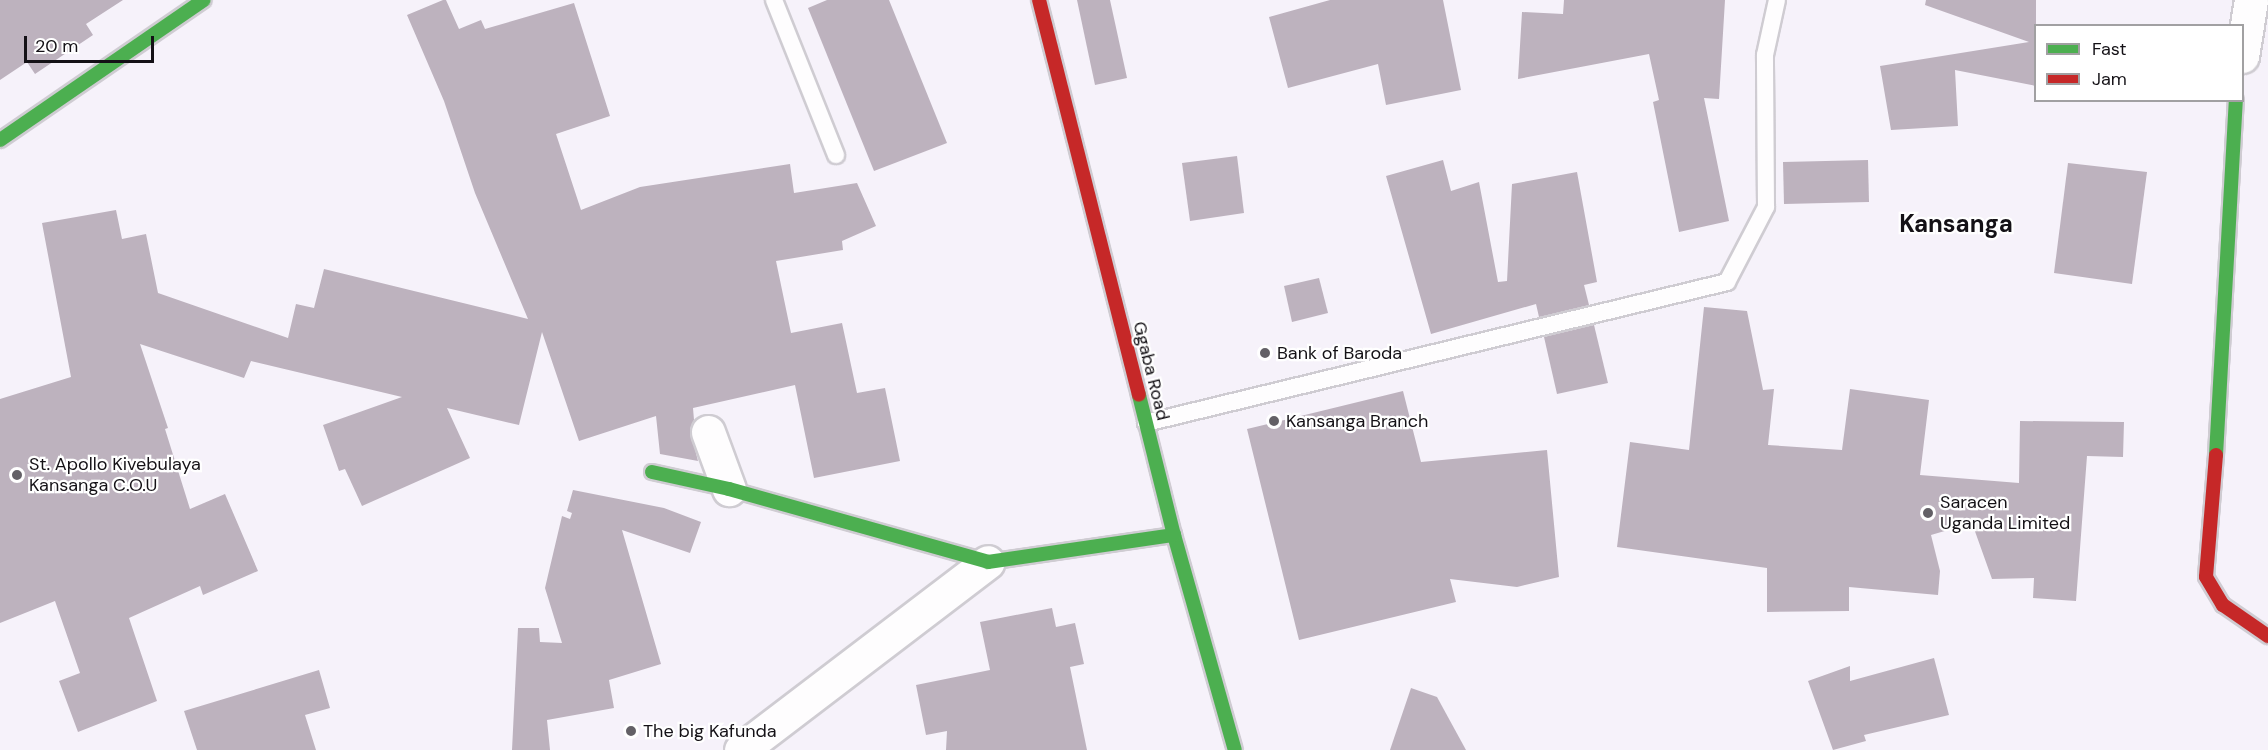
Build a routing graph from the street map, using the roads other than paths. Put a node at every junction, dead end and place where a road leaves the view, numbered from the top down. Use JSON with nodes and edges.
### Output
{"nodes":[{"id":1,"x":204,"y":0,"type":"edge"},
{"id":2,"x":774,"y":0,"type":"edge"},
{"id":3,"x":1039,"y":0,"type":"edge"},
{"id":4,"x":1777,"y":0,"type":"edge"},
{"id":5,"x":2251,"y":0,"type":"edge"},
{"id":6,"x":2244,"y":44,"type":"edge"},
{"id":7,"x":2236,"y":102,"type":"edge"},
{"id":8,"x":0,"y":140,"type":"edge"},
{"id":9,"x":836,"y":155,"type":"dead end"},
{"id":10,"x":1146,"y":423,"type":"junction"},
{"id":11,"x":708,"y":432,"type":"dead end"},
{"id":12,"x":652,"y":472,"type":"dead end"},
{"id":13,"x":729,"y":489,"type":"junction"},
{"id":14,"x":1174,"y":535,"type":"junction"},
{"id":15,"x":988,"y":562,"type":"junction"},
{"id":16,"x":2268,"y":636,"type":"edge"},
{"id":17,"x":741,"y":750,"type":"edge"},
{"id":18,"x":1235,"y":750,"type":"edge"}],
"edges":[{"from":1,"to":8,"type":"street"},
{"from":2,"to":9,"type":"lane"},
{"from":3,"to":10,"type":"street","name":"Ggaba Road"},
{"from":4,"to":10,"type":"lane"},
{"from":5,"to":6,"type":"street"},
{"from":7,"to":16,"type":"street"},
{"from":10,"to":14,"type":"street","name":"Ggaba Road"},
{"from":11,"to":13,"type":"street"},
{"from":12,"to":13,"type":"street"},
{"from":13,"to":15,"type":"street"},
{"from":14,"to":15,"type":"street"},
{"from":14,"to":18,"type":"street","name":"Ggaba Road"},
{"from":15,"to":17,"type":"street"}]}
